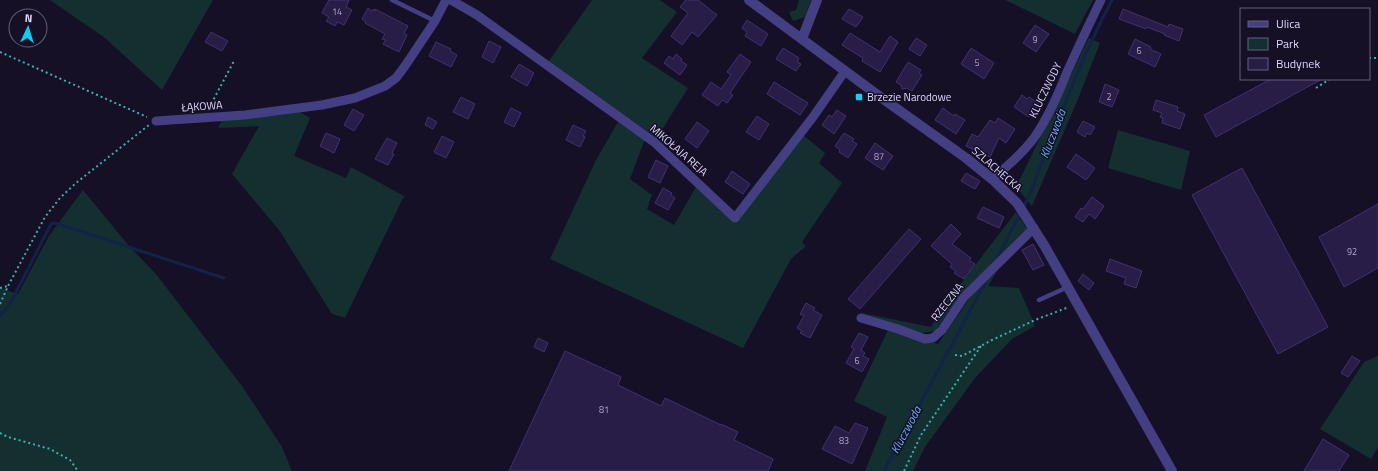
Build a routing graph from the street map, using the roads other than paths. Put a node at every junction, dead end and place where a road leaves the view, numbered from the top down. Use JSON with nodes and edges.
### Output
{"nodes":[{"id":1,"x":392,"y":0,"type":"edge"},
{"id":2,"x":446,"y":0,"type":"edge"},
{"id":3,"x":452,"y":0,"type":"edge"},
{"id":4,"x":749,"y":0,"type":"edge"},
{"id":5,"x":817,"y":0,"type":"edge"},
{"id":6,"x":1101,"y":0,"type":"edge"},
{"id":7,"x":435,"y":21,"type":"junction"},
{"id":8,"x":802,"y":40,"type":"junction"},
{"id":9,"x":845,"y":71,"type":"junction"},
{"id":10,"x":156,"y":121,"type":"road end"},
{"id":11,"x":992,"y":179,"type":"junction"},
{"id":12,"x":1032,"y":225,"type":"junction"},
{"id":13,"x":1068,"y":287,"type":"junction"},
{"id":14,"x":1039,"y":300,"type":"dead end"},
{"id":15,"x":861,"y":318,"type":"dead end"},
{"id":16,"x":1172,"y":471,"type":"edge"}],
"edges":[{"from":1,"to":7,"type":"lane"},
{"from":2,"to":7,"type":"street","name":"ŁĄKOWA"},
{"from":3,"to":9,"type":"street","name":"MIKOŁAJA REJA"},
{"from":4,"to":8,"type":"street","name":"SZLACHECKA"},
{"from":5,"to":8,"type":"street"},
{"from":6,"to":11,"type":"street","name":"KLUCZWODY"},
{"from":7,"to":10,"type":"street","name":"ŁĄKOWA"},
{"from":8,"to":9,"type":"street","name":"SZLACHECKA"},
{"from":9,"to":11,"type":"street","name":"SZLACHECKA"},
{"from":11,"to":12,"type":"street","name":"SZLACHECKA"},
{"from":12,"to":13,"type":"street","name":"SZLACHECKA"},
{"from":12,"to":15,"type":"street","name":"RZECZNA"},
{"from":13,"to":14,"type":"lane"},
{"from":13,"to":16,"type":"street","name":"SZLACHECKA"}]}
